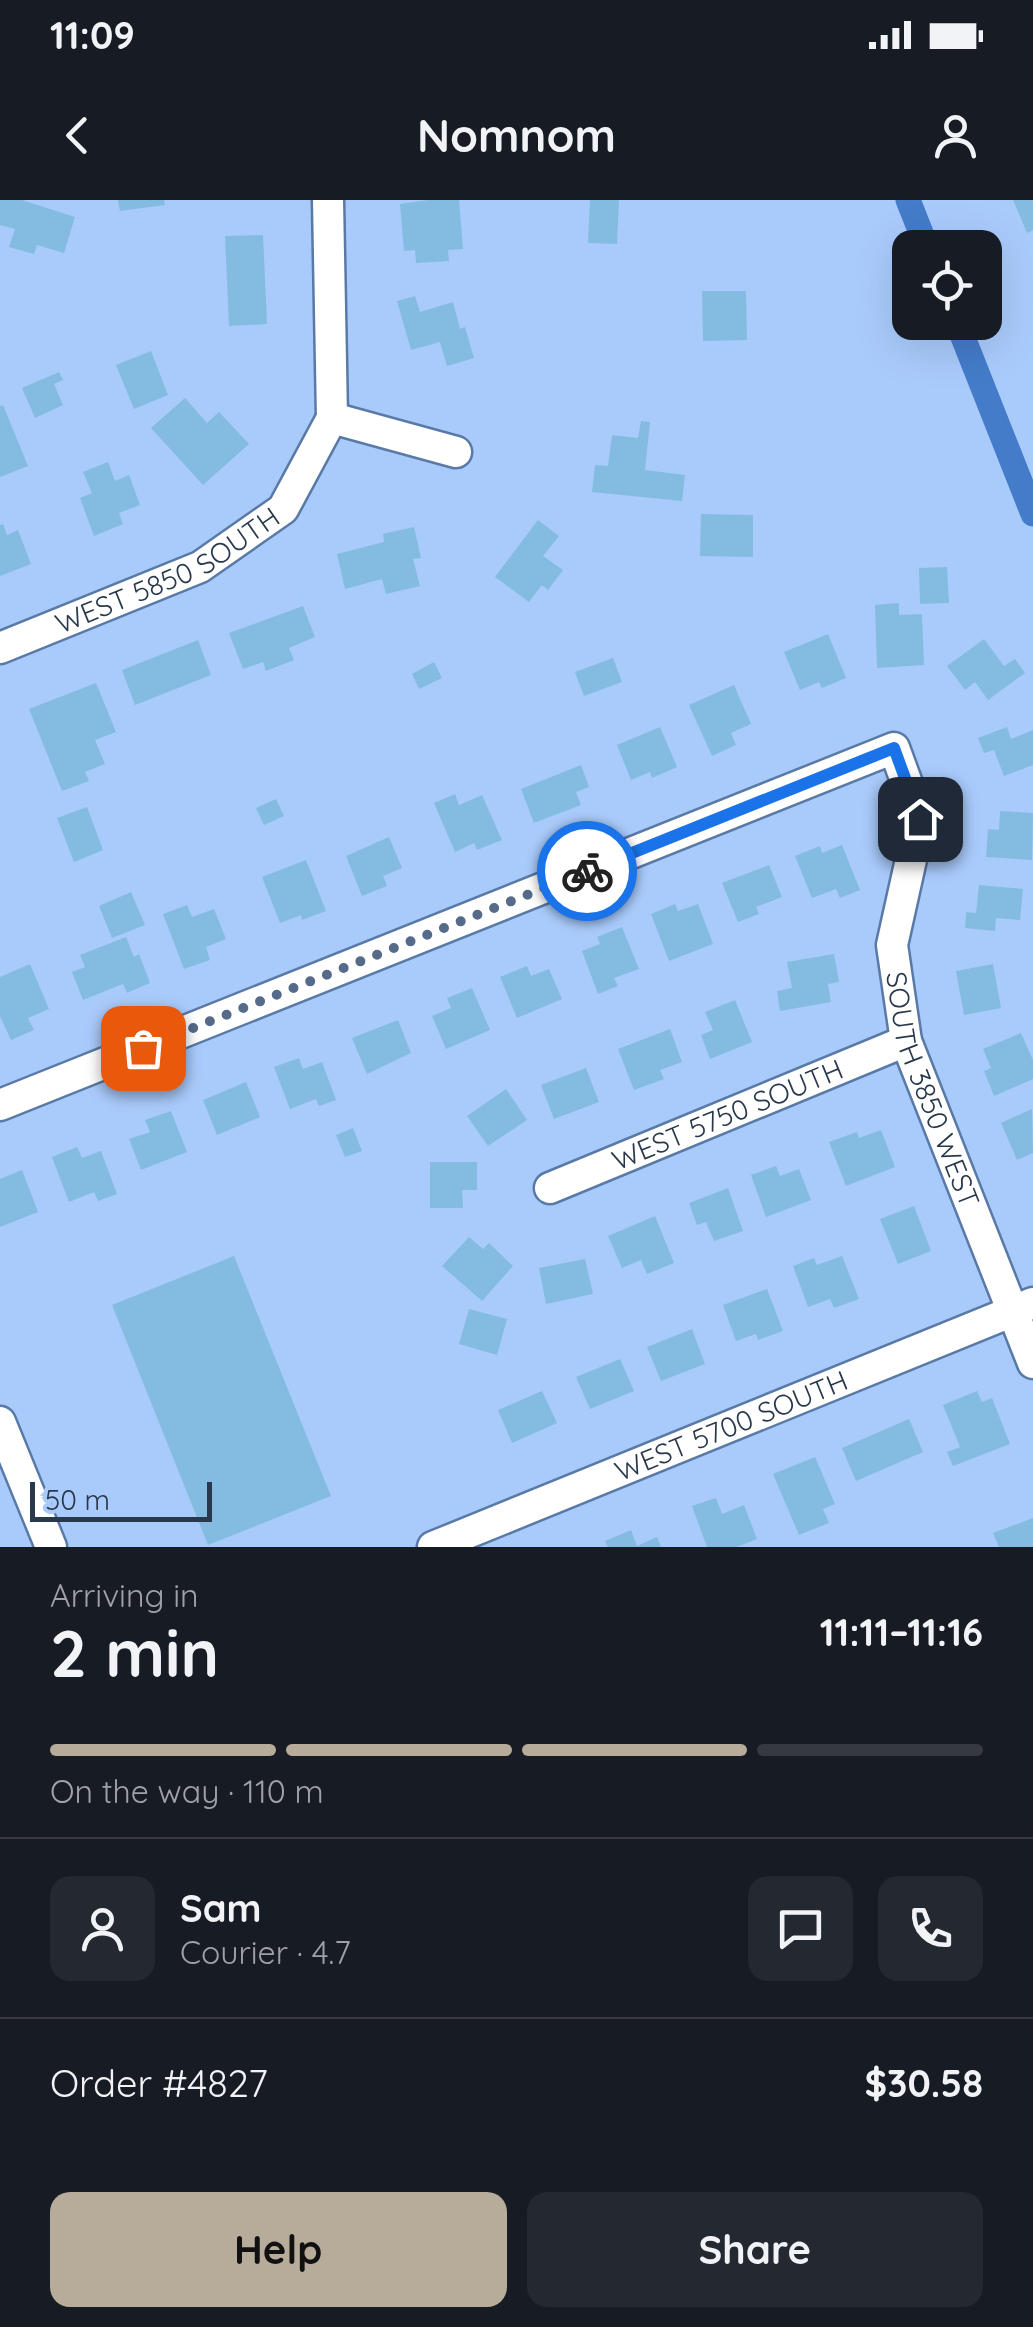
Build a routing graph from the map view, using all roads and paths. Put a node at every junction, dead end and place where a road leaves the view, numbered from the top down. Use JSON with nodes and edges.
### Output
{"nodes":[{"id":1,"x":328,"y":200,"type":"edge"},
{"id":2,"x":332,"y":418,"type":"junction"},
{"id":3,"x":456,"y":452,"type":"dead end"},
{"id":4,"x":0,"y":648,"type":"edge"},
{"id":5,"x":906,"y":1041,"type":"junction"},
{"id":6,"x":0,"y":1106,"type":"edge"},
{"id":7,"x":550,"y":1188,"type":"dead end"},
{"id":8,"x":1023,"y":1307,"type":"edge"},
{"id":9,"x":1033,"y":1363,"type":"edge"},
{"id":10,"x":0,"y":1422,"type":"edge"},
{"id":11,"x":51,"y":1547,"type":"edge"},
{"id":12,"x":433,"y":1547,"type":"edge"}],
"edges":[{"from":1,"to":2,"type":"street"},
{"from":2,"to":3,"type":"street"},
{"from":2,"to":4,"type":"street","name":"WEST 5850 SOUTH"},
{"from":5,"to":6,"type":"street","name":"SOUTH 3850 WEST"},
{"from":5,"to":7,"type":"street","name":"WEST 5750 SOUTH"},
{"from":5,"to":8,"type":"street","name":"SOUTH 3850 WEST"},
{"from":8,"to":9,"type":"street","name":"SOUTH 3850 WEST"},
{"from":8,"to":12,"type":"street","name":"WEST 5700 SOUTH"},
{"from":10,"to":11,"type":"street"}]}
